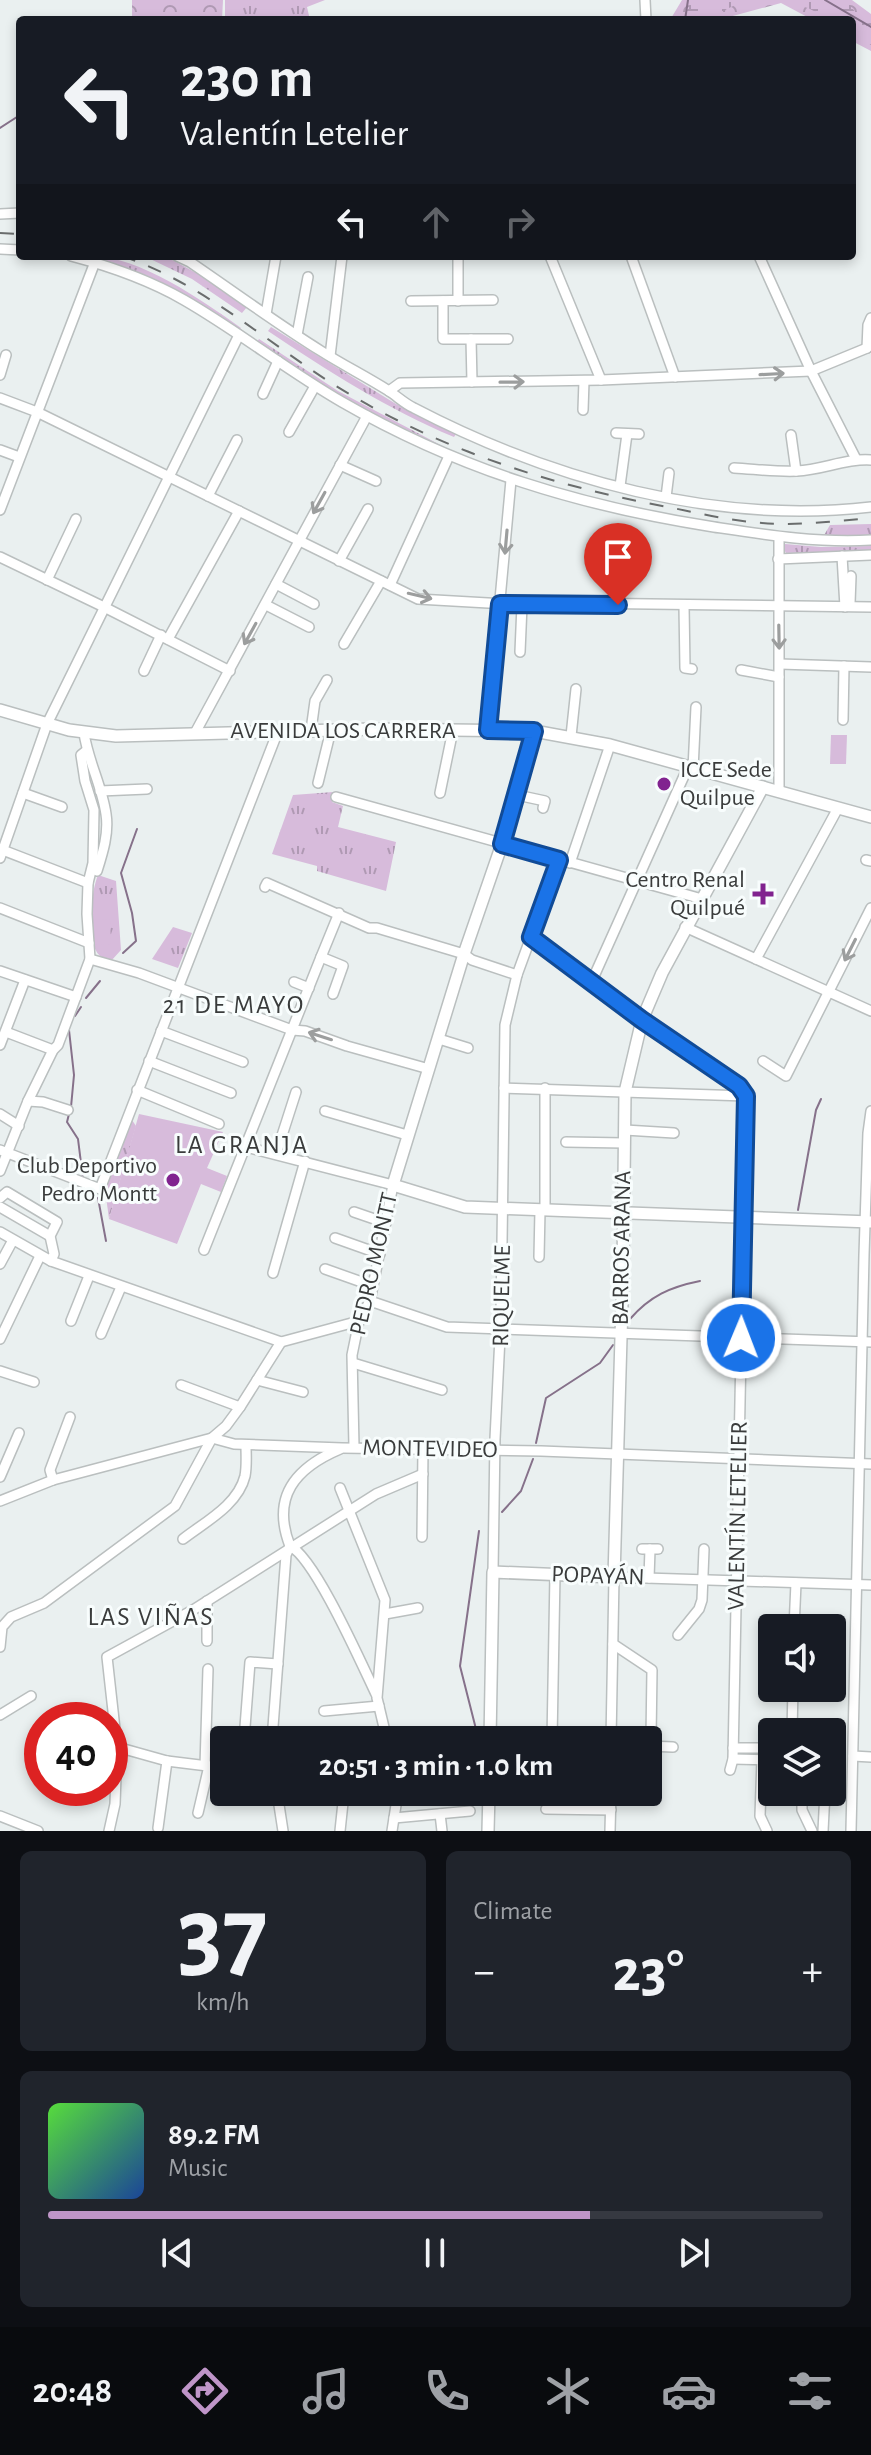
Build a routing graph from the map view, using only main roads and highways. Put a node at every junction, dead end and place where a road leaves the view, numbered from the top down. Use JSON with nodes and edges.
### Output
{"nodes":[{"id":1,"x":1,"y":714,"type":"edge"},
{"id":2,"x":534,"y":731,"type":"junction"},
{"id":3,"x":763,"y":787,"type":"junction"},
{"id":4,"x":871,"y":817,"type":"edge"},
{"id":5,"x":623,"y":1213,"type":"junction"},
{"id":6,"x":868,"y":1222,"type":"edge"},
{"id":7,"x":493,"y":1572,"type":"joint"},
{"id":8,"x":614,"y":1577,"type":"joint"},
{"id":9,"x":490,"y":1726,"type":"edge"},
{"id":10,"x":489,"y":1806,"type":"edge"},
{"id":11,"x":488,"y":1831,"type":"edge"}],
"edges":[{"from":1,"to":2,"type":"main road","name":"AVENIDA LOS CARRERA"},
{"from":2,"to":3,"type":"main road","name":"AVENIDA LOS CARRERA"},
{"from":2,"to":5,"type":"main road","name":"PEDRO MONTT"},
{"from":3,"to":4,"type":"main road","name":"AVENIDA LOS CARRERA"},
{"from":3,"to":5,"type":"main road","name":"BARROS ARANA"},
{"from":5,"to":6,"type":"main road"},
{"from":5,"to":8,"type":"main road","name":"BARROS ARANA"},
{"from":7,"to":8,"type":"main road","name":"POPAYÁN"},
{"from":7,"to":9,"type":"main road","name":"RIQUELME"},
{"from":10,"to":11,"type":"main road"}]}
